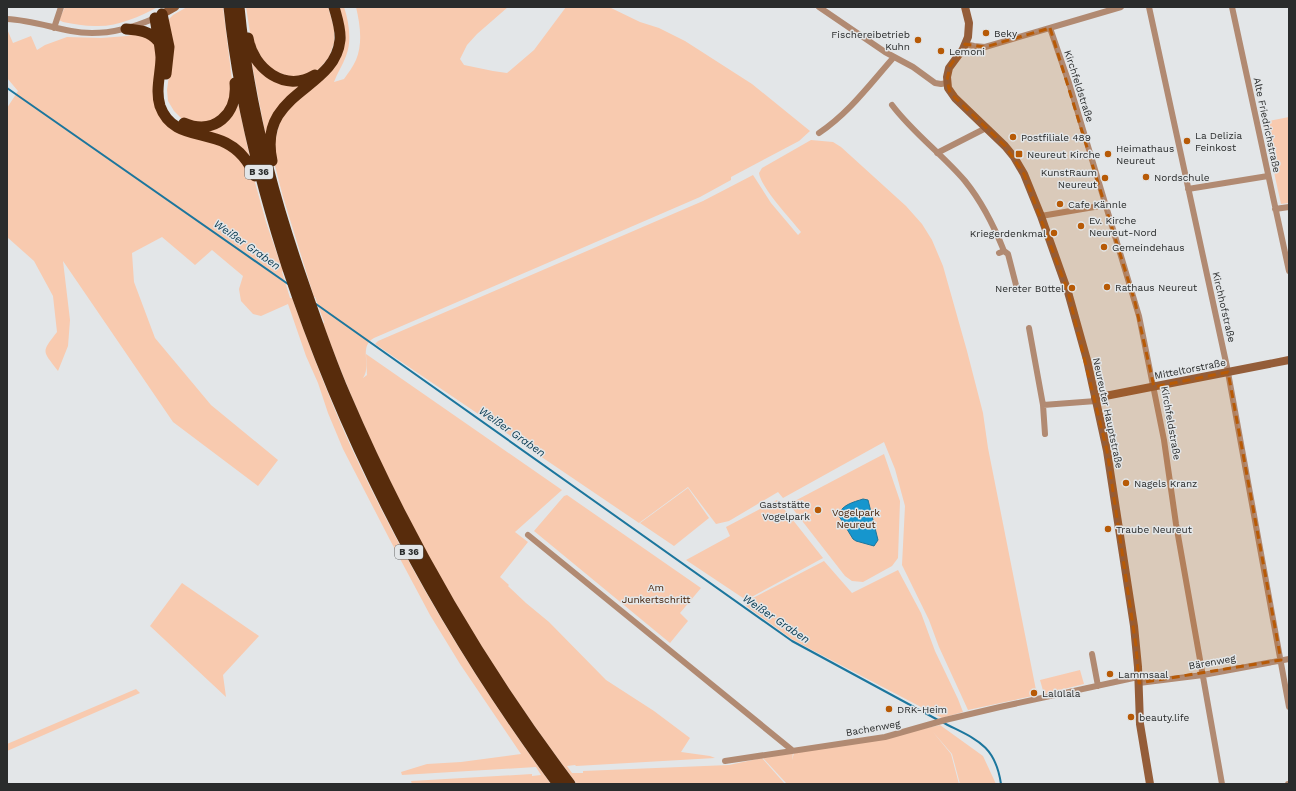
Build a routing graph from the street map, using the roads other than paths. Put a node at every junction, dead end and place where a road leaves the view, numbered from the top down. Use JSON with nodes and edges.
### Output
{"nodes":[{"id":1,"x":61,"y":7,"type":"edge"},
{"id":2,"x":175,"y":7,"type":"edge"},
{"id":3,"x":229,"y":7,"type":"edge"},
{"id":4,"x":239,"y":7,"type":"edge"},
{"id":5,"x":243,"y":7,"type":"edge"},
{"id":6,"x":330,"y":7,"type":"edge"},
{"id":7,"x":334,"y":7,"type":"edge"},
{"id":8,"x":818,"y":7,"type":"edge"},
{"id":9,"x":965,"y":7,"type":"edge"},
{"id":10,"x":1120,"y":7,"type":"edge"},
{"id":11,"x":1149,"y":7,"type":"edge"},
{"id":12,"x":1232,"y":7,"type":"edge"},
{"id":13,"x":159,"y":16,"type":"junction"},
{"id":14,"x":7,"y":19,"type":"edge"},
{"id":15,"x":54,"y":28,"type":"junction"},
{"id":16,"x":1050,"y":28,"type":"junction"},
{"id":17,"x":126,"y":29,"type":"junction"},
{"id":18,"x":158,"y":41,"type":"junction"},
{"id":19,"x":965,"y":44,"type":"junction"},
{"id":20,"x":235,"y":55,"type":"junction"},
{"id":21,"x":894,"y":58,"type":"junction"},
{"id":22,"x":947,"y":83,"type":"junction"},
{"id":23,"x":892,"y":105,"type":"dead end"},
{"id":24,"x":986,"y":128,"type":"junction"},
{"id":25,"x":819,"y":133,"type":"dead end"},
{"id":26,"x":937,"y":153,"type":"junction"},
{"id":27,"x":1268,"y":176,"type":"junction"},
{"id":28,"x":1188,"y":189,"type":"junction"},
{"id":29,"x":265,"y":192,"type":"junction"},
{"id":30,"x":277,"y":200,"type":"junction"},
{"id":31,"x":1106,"y":206,"type":"junction"},
{"id":32,"x":1289,"y":207,"type":"edge"},
{"id":33,"x":1275,"y":209,"type":"junction"},
{"id":34,"x":1041,"y":216,"type":"junction"},
{"id":35,"x":1289,"y":271,"type":"edge"},
{"id":36,"x":1016,"y":285,"type":"dead end"},
{"id":37,"x":303,"y":297,"type":"junction"},
{"id":38,"x":1029,"y":328,"type":"dead end"},
{"id":39,"x":1289,"y":360,"type":"edge"},
{"id":40,"x":1228,"y":372,"type":"junction"},
{"id":41,"x":1154,"y":387,"type":"junction"},
{"id":42,"x":1095,"y":399,"type":"junction"},
{"id":43,"x":1043,"y":405,"type":"junction"},
{"id":44,"x":1045,"y":434,"type":"dead end"},
{"id":45,"x":528,"y":535,"type":"dead end"},
{"id":46,"x":1092,"y":654,"type":"dead end"},
{"id":47,"x":1289,"y":659,"type":"edge"},
{"id":48,"x":1281,"y":660,"type":"junction"},
{"id":49,"x":1203,"y":675,"type":"junction"},
{"id":50,"x":1139,"y":680,"type":"junction"},
{"id":51,"x":1098,"y":686,"type":"junction"},
{"id":52,"x":1289,"y":706,"type":"edge"},
{"id":53,"x":792,"y":750,"type":"junction"},
{"id":54,"x":725,"y":760,"type":"dead end"},
{"id":55,"x":558,"y":784,"type":"edge"},
{"id":56,"x":570,"y":784,"type":"edge"},
{"id":57,"x":1150,"y":784,"type":"edge"},
{"id":58,"x":1222,"y":784,"type":"edge"}],
"edges":[{"from":1,"to":15,"type":"street"},
{"from":2,"to":13,"type":"street"},
{"from":3,"to":20,"type":"highway","number":"B 36"},
{"from":4,"to":30,"type":"highway","number":"B 36"},
{"from":5,"to":6,"type":"highway"},
{"from":7,"to":30,"type":"highway"},
{"from":8,"to":21,"type":"street"},
{"from":9,"to":19,"type":"street"},
{"from":10,"to":16,"type":"street"},
{"from":11,"to":28,"type":"street","name":"Kirchhofstraße"},
{"from":12,"to":27,"type":"street","name":"Alte Friedrichstraße"},
{"from":13,"to":17,"type":"street"},
{"from":13,"to":18,"type":"highway","number":"B 36"},
{"from":13,"to":20,"type":"highway"},
{"from":14,"to":15,"type":"street"},
{"from":15,"to":17,"type":"street"},
{"from":16,"to":19,"type":"street"},
{"from":16,"to":31,"type":"street","name":"Kirchfeldstraße"},
{"from":17,"to":18,"type":"highway"},
{"from":18,"to":29,"type":"highway","number":"B 36"},
{"from":19,"to":22,"type":"street"},
{"from":20,"to":29,"type":"highway","number":"B 36"},
{"from":21,"to":22,"type":"street"},
{"from":21,"to":25,"type":"street"},
{"from":22,"to":24,"type":"street","name":"Neureuter Hauptstraße"},
{"from":23,"to":26,"type":"street"},
{"from":24,"to":26,"type":"street"},
{"from":24,"to":34,"type":"street","name":"Neureuter Hauptstraße"},
{"from":26,"to":36,"type":"street"},
{"from":27,"to":28,"type":"street"},
{"from":27,"to":33,"type":"street","name":"Alte Friedrichstraße"},
{"from":28,"to":40,"type":"street","name":"Kirchhofstraße"},
{"from":29,"to":37,"type":"highway","number":"B 36"},
{"from":30,"to":37,"type":"highway","number":"B 36"},
{"from":31,"to":34,"type":"street"},
{"from":31,"to":41,"type":"street","name":"Kirchfeldstraße"},
{"from":32,"to":33,"type":"street"},
{"from":33,"to":35,"type":"street","name":"Alte Friedrichstraße"},
{"from":34,"to":42,"type":"street","name":"Neureuter Hauptstraße"},
{"from":37,"to":55,"type":"highway","number":"B 36"},
{"from":37,"to":56,"type":"highway","number":"B 36"},
{"from":38,"to":43,"type":"street"},
{"from":39,"to":40,"type":"street","name":"Mitteltorstraße"},
{"from":40,"to":41,"type":"street","name":"Mitteltorstraße"},
{"from":40,"to":48,"type":"street","name":"Kirchhofstraße"},
{"from":41,"to":42,"type":"street","name":"Mitteltorstraße"},
{"from":41,"to":49,"type":"street","name":"Kirchfeldstraße"},
{"from":42,"to":43,"type":"street"},
{"from":42,"to":50,"type":"street","name":"Neureuter Hauptstraße"},
{"from":43,"to":44,"type":"street"},
{"from":45,"to":53,"type":"street"},
{"from":46,"to":51,"type":"street"},
{"from":47,"to":48,"type":"street","name":"Bärenweg"},
{"from":48,"to":49,"type":"street","name":"Bärenweg"},
{"from":48,"to":52,"type":"street","name":"Kirchhofstraße"},
{"from":49,"to":50,"type":"street","name":"Bärenweg"},
{"from":49,"to":58,"type":"street","name":"Kirchfeldstraße"},
{"from":50,"to":51,"type":"street","name":"Bachenweg"},
{"from":50,"to":57,"type":"street","name":"Neureuter Hauptstraße"},
{"from":51,"to":53,"type":"street","name":"Bachenweg"},
{"from":53,"to":54,"type":"street","name":"Bachenweg"}]}
